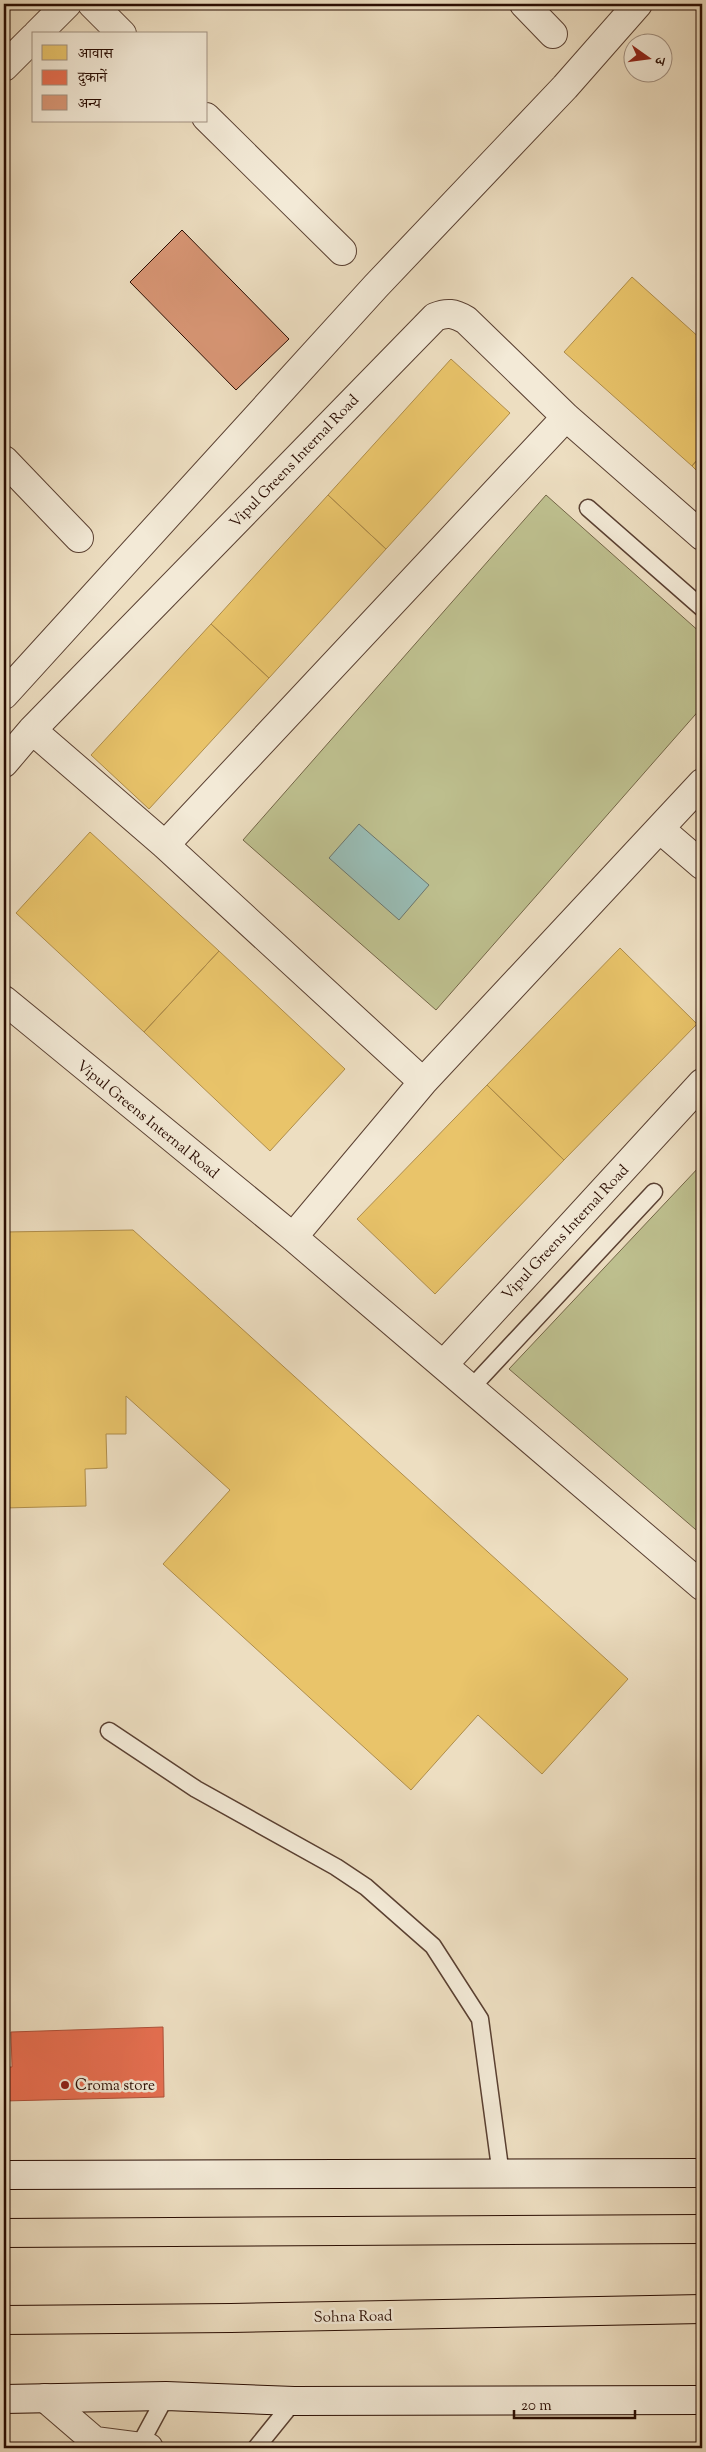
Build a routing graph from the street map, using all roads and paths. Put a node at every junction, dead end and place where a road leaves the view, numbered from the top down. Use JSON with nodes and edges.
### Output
{"nodes":[{"id":1,"x":67,"y":4,"type":"edge"},
{"id":2,"x":92,"y":4,"type":"edge"},
{"id":3,"x":524,"y":4,"type":"edge"},
{"id":4,"x":638,"y":4,"type":"edge"},
{"id":5,"x":39,"y":32,"type":"edge"},
{"id":6,"x":120,"y":32,"type":"edge"},
{"id":7,"x":553,"y":34,"type":"dead end"},
{"id":8,"x":32,"y":39,"type":"edge"},
{"id":9,"x":4,"y":67,"type":"edge"},
{"id":10,"x":208,"y":119,"type":"edge"},
{"id":11,"x":342,"y":251,"type":"dead end"},
{"id":12,"x":566,"y":418,"type":"junction"},
{"id":13,"x":4,"y":460,"type":"edge"},
{"id":14,"x":588,"y":508,"type":"dead end"},
{"id":15,"x":702,"y":536,"type":"edge"},
{"id":16,"x":78,"y":538,"type":"dead end"},
{"id":17,"x":702,"y":608,"type":"edge"},
{"id":18,"x":4,"y":695,"type":"edge"},
{"id":19,"x":32,"y":730,"type":"junction"},
{"id":20,"x":4,"y":763,"type":"edge"},
{"id":21,"x":702,"y":783,"type":"edge"},
{"id":22,"x":660,"y":829,"type":"junction"},
{"id":23,"x":165,"y":845,"type":"junction"},
{"id":24,"x":702,"y":865,"type":"edge"},
{"id":25,"x":4,"y":1000,"type":"edge"},
{"id":26,"x":423,"y":1082,"type":"junction"},
{"id":27,"x":697,"y":1100,"type":"edge"},
{"id":28,"x":654,"y":1192,"type":"dead end"},
{"id":29,"x":293,"y":1237,"type":"junction"},
{"id":30,"x":444,"y":1364,"type":"junction"},
{"id":31,"x":472,"y":1387,"type":"junction"},
{"id":32,"x":702,"y":1586,"type":"edge"},
{"id":33,"x":109,"y":1731,"type":"dead end"},
{"id":34,"x":702,"y":2173,"type":"edge"},
{"id":35,"x":4,"y":2175,"type":"edge"},
{"id":36,"x":502,"y":2175,"type":"junction"},
{"id":37,"x":702,"y":2229,"type":"edge"},
{"id":38,"x":4,"y":2233,"type":"edge"},
{"id":39,"x":702,"y":2309,"type":"edge"},
{"id":40,"x":4,"y":2320,"type":"edge"},
{"id":41,"x":166,"y":2396,"type":"junction"},
{"id":42,"x":45,"y":2398,"type":"junction"},
{"id":43,"x":4,"y":2399,"type":"edge"},
{"id":44,"x":702,"y":2400,"type":"edge"},
{"id":45,"x":294,"y":2401,"type":"junction"},
{"id":46,"x":142,"y":2448,"type":"edge"},
{"id":47,"x":256,"y":2448,"type":"edge"}],
"edges":[{"from":1,"to":5,"type":"street"},
{"from":2,"to":6,"type":"street"},
{"from":3,"to":7,"type":"street"},
{"from":4,"to":18,"type":"street"},
{"from":8,"to":9,"type":"street"},
{"from":10,"to":11,"type":"street"},
{"from":12,"to":15,"type":"street","name":"Vipul Greens Internal Road"},
{"from":12,"to":19,"type":"street","name":"Vipul Greens Internal Road"},
{"from":12,"to":23,"type":"street"},
{"from":13,"to":16,"type":"street"},
{"from":14,"to":17,"type":"lane"},
{"from":19,"to":20,"type":"street","name":"Vipul Greens Internal Road"},
{"from":19,"to":23,"type":"street"},
{"from":21,"to":22,"type":"street"},
{"from":22,"to":24,"type":"street"},
{"from":22,"to":26,"type":"street"},
{"from":23,"to":26,"type":"street"},
{"from":25,"to":29,"type":"street","name":"Vipul Greens Internal Road"},
{"from":26,"to":29,"type":"street"},
{"from":27,"to":30,"type":"street","name":"Vipul Greens Internal Road"},
{"from":28,"to":31,"type":"lane"},
{"from":29,"to":30,"type":"street","name":"Vipul Greens Internal Road"},
{"from":30,"to":31,"type":"street","name":"Vipul Greens Internal Road"},
{"from":31,"to":32,"type":"street","name":"Vipul Greens Internal Road"},
{"from":33,"to":36,"type":"lane"},
{"from":34,"to":36,"type":"street"},
{"from":35,"to":36,"type":"street"},
{"from":37,"to":38,"type":"highway"},
{"from":39,"to":40,"type":"highway","name":"Sohna Road"},
{"from":41,"to":42,"type":"street"},
{"from":41,"to":45,"type":"street"},
{"from":41,"to":46,"type":"lane"},
{"from":42,"to":43,"type":"street"},
{"from":42,"to":46,"type":"street"},
{"from":44,"to":45,"type":"street"},
{"from":45,"to":47,"type":"lane"}]}
